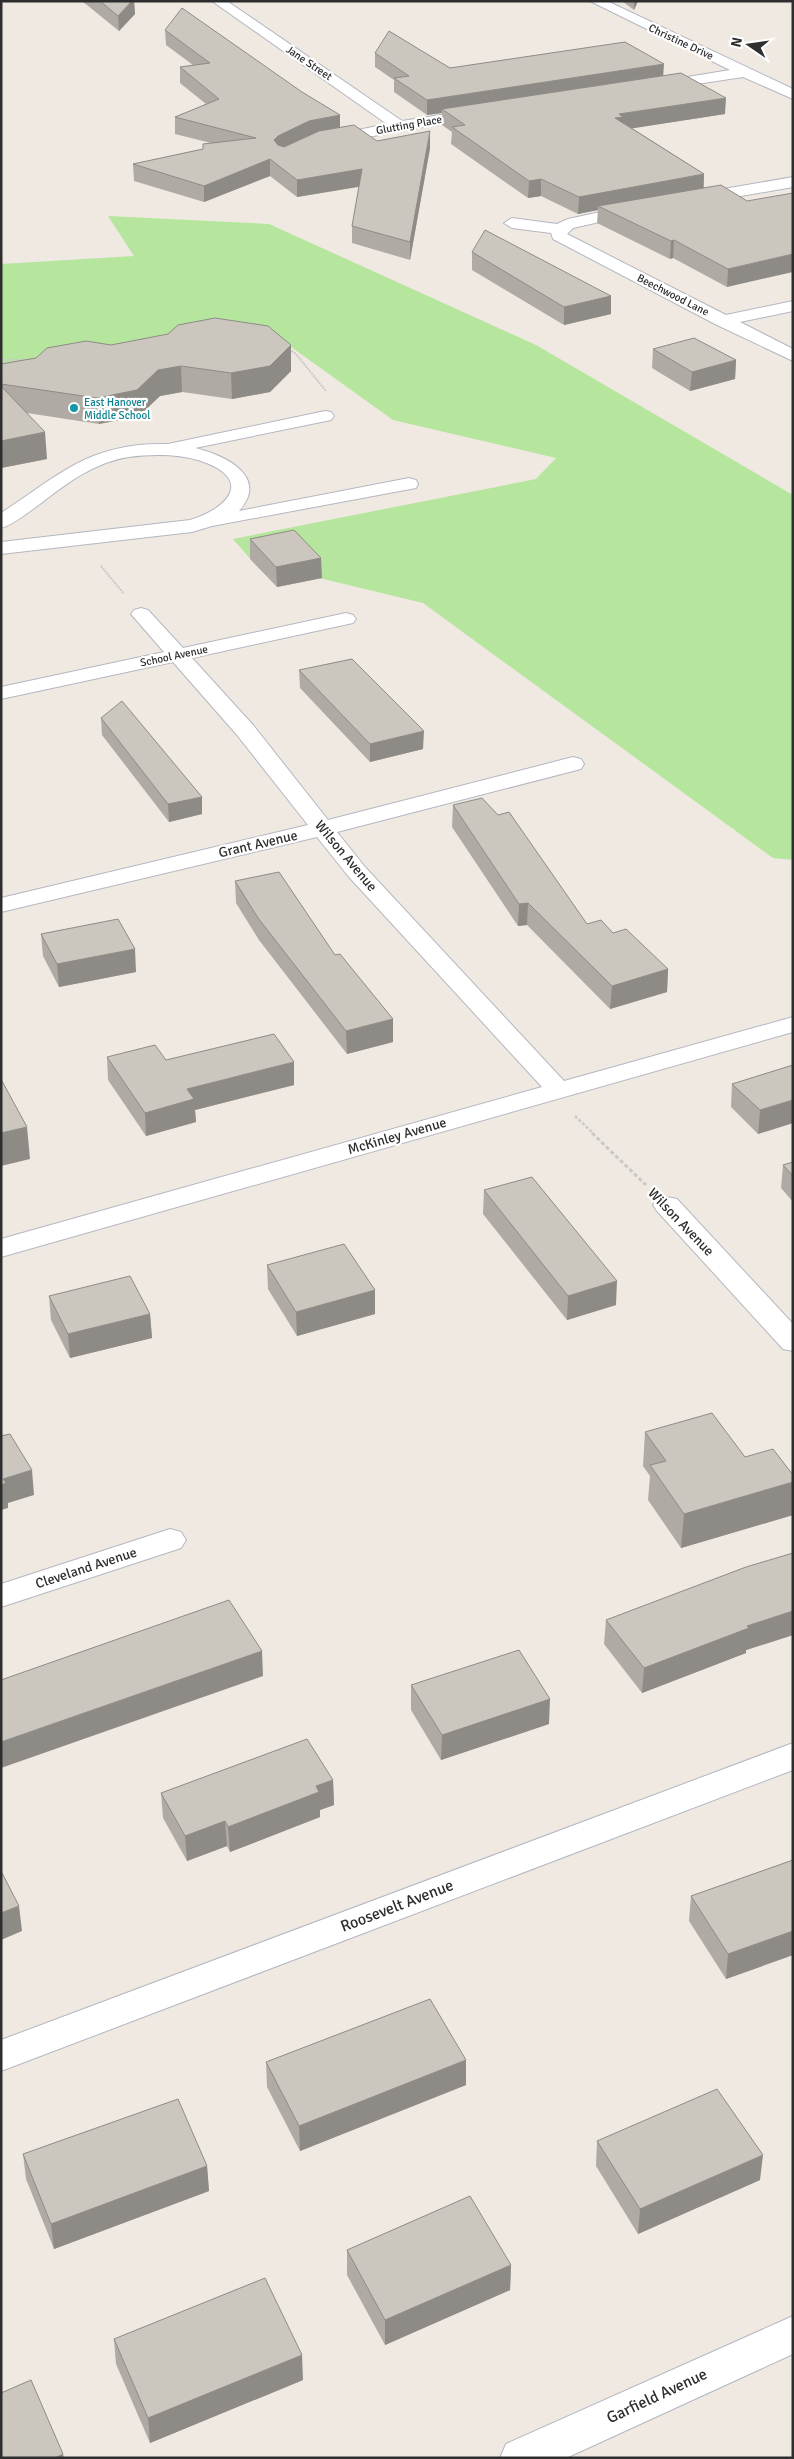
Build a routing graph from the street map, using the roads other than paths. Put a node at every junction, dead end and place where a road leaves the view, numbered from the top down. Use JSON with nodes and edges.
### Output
{"nodes":[{"id":1,"x":218,"y":1,"type":"edge"},
{"id":2,"x":596,"y":1,"type":"edge"},
{"id":3,"x":744,"y":72,"type":"junction"},
{"id":4,"x":638,"y":88,"type":"edge"},
{"id":5,"x":793,"y":94,"type":"edge"},
{"id":6,"x":492,"y":111,"type":"edge"},
{"id":7,"x":399,"y":126,"type":"junction"},
{"id":8,"x":315,"y":142,"type":"edge"},
{"id":9,"x":793,"y":182,"type":"edge"},
{"id":10,"x":678,"y":202,"type":"edge"},
{"id":11,"x":650,"y":207,"type":"edge"},
{"id":12,"x":512,"y":223,"type":"dead end"},
{"id":13,"x":560,"y":228,"type":"junction"},
{"id":14,"x":793,"y":306,"type":"edge"},
{"id":15,"x":723,"y":321,"type":"junction"},
{"id":16,"x":793,"y":356,"type":"edge"},
{"id":17,"x":325,"y":416,"type":"dead end"},
{"id":18,"x":158,"y":450,"type":"junction"},
{"id":19,"x":409,"y":484,"type":"dead end"},
{"id":20,"x":26,"y":506,"type":"junction"},
{"id":21,"x":1,"y":522,"type":"edge"},
{"id":22,"x":192,"y":526,"type":"junction"},
{"id":23,"x":67,"y":539,"type":"junction"},
{"id":24,"x":1,"y":548,"type":"edge"},
{"id":25,"x":141,"y":614,"type":"road end"},
{"id":26,"x":346,"y":619,"type":"dead end"},
{"id":27,"x":177,"y":655,"type":"junction"},
{"id":28,"x":1,"y":693,"type":"edge"},
{"id":29,"x":572,"y":764,"type":"dead end"},
{"id":30,"x":322,"y":828,"type":"junction"},
{"id":31,"x":1,"y":905,"type":"edge"},
{"id":32,"x":793,"y":1024,"type":"edge"},
{"id":33,"x":559,"y":1090,"type":"junction"},
{"id":34,"x":667,"y":1205,"type":"road end"},
{"id":35,"x":1,"y":1248,"type":"edge"},
{"id":36,"x":793,"y":1342,"type":"edge"},
{"id":37,"x":170,"y":1540,"type":"dead end"},
{"id":38,"x":1,"y":1596,"type":"edge"},
{"id":39,"x":793,"y":1756,"type":"edge"},
{"id":40,"x":1,"y":2056,"type":"edge"},
{"id":41,"x":793,"y":2334,"type":"edge"},
{"id":42,"x":521,"y":2458,"type":"edge"}],
"edges":[{"from":1,"to":7,"type":"street","name":"Jane Street"},
{"from":2,"to":3,"type":"street","name":"Christine Drive"},
{"from":3,"to":4,"type":"street"},
{"from":3,"to":5,"type":"street","name":"Christine Drive"},
{"from":6,"to":7,"type":"street","name":"Glutting Place"},
{"from":7,"to":8,"type":"street","name":"Glutting Place"},
{"from":9,"to":10,"type":"street"},
{"from":11,"to":13,"type":"street"},
{"from":12,"to":13,"type":"street"},
{"from":13,"to":15,"type":"street","name":"Beechwood Lane"},
{"from":14,"to":15,"type":"street"},
{"from":15,"to":16,"type":"street","name":"Beechwood Lane"},
{"from":17,"to":18,"type":"street"},
{"from":18,"to":20,"type":"street"},
{"from":18,"to":22,"type":"street"},
{"from":19,"to":22,"type":"street"},
{"from":20,"to":21,"type":"street"},
{"from":20,"to":23,"type":"street"},
{"from":22,"to":23,"type":"street"},
{"from":23,"to":24,"type":"street"},
{"from":25,"to":27,"type":"street","name":"Wilson Avenue"},
{"from":26,"to":27,"type":"street","name":"School Avenue"},
{"from":27,"to":28,"type":"street","name":"School Avenue"},
{"from":27,"to":30,"type":"street","name":"Wilson Avenue"},
{"from":29,"to":30,"type":"street","name":"Grant Avenue"},
{"from":30,"to":31,"type":"street","name":"Grant Avenue"},
{"from":30,"to":33,"type":"street","name":"Wilson Avenue"},
{"from":32,"to":33,"type":"street","name":"McKinley Avenue"},
{"from":33,"to":35,"type":"street","name":"McKinley Avenue"},
{"from":34,"to":36,"type":"street","name":"Wilson Avenue"},
{"from":37,"to":38,"type":"street","name":"Cleveland Avenue"},
{"from":39,"to":40,"type":"street","name":"Roosevelt Avenue"},
{"from":41,"to":42,"type":"street","name":"Garfield Avenue"}]}
